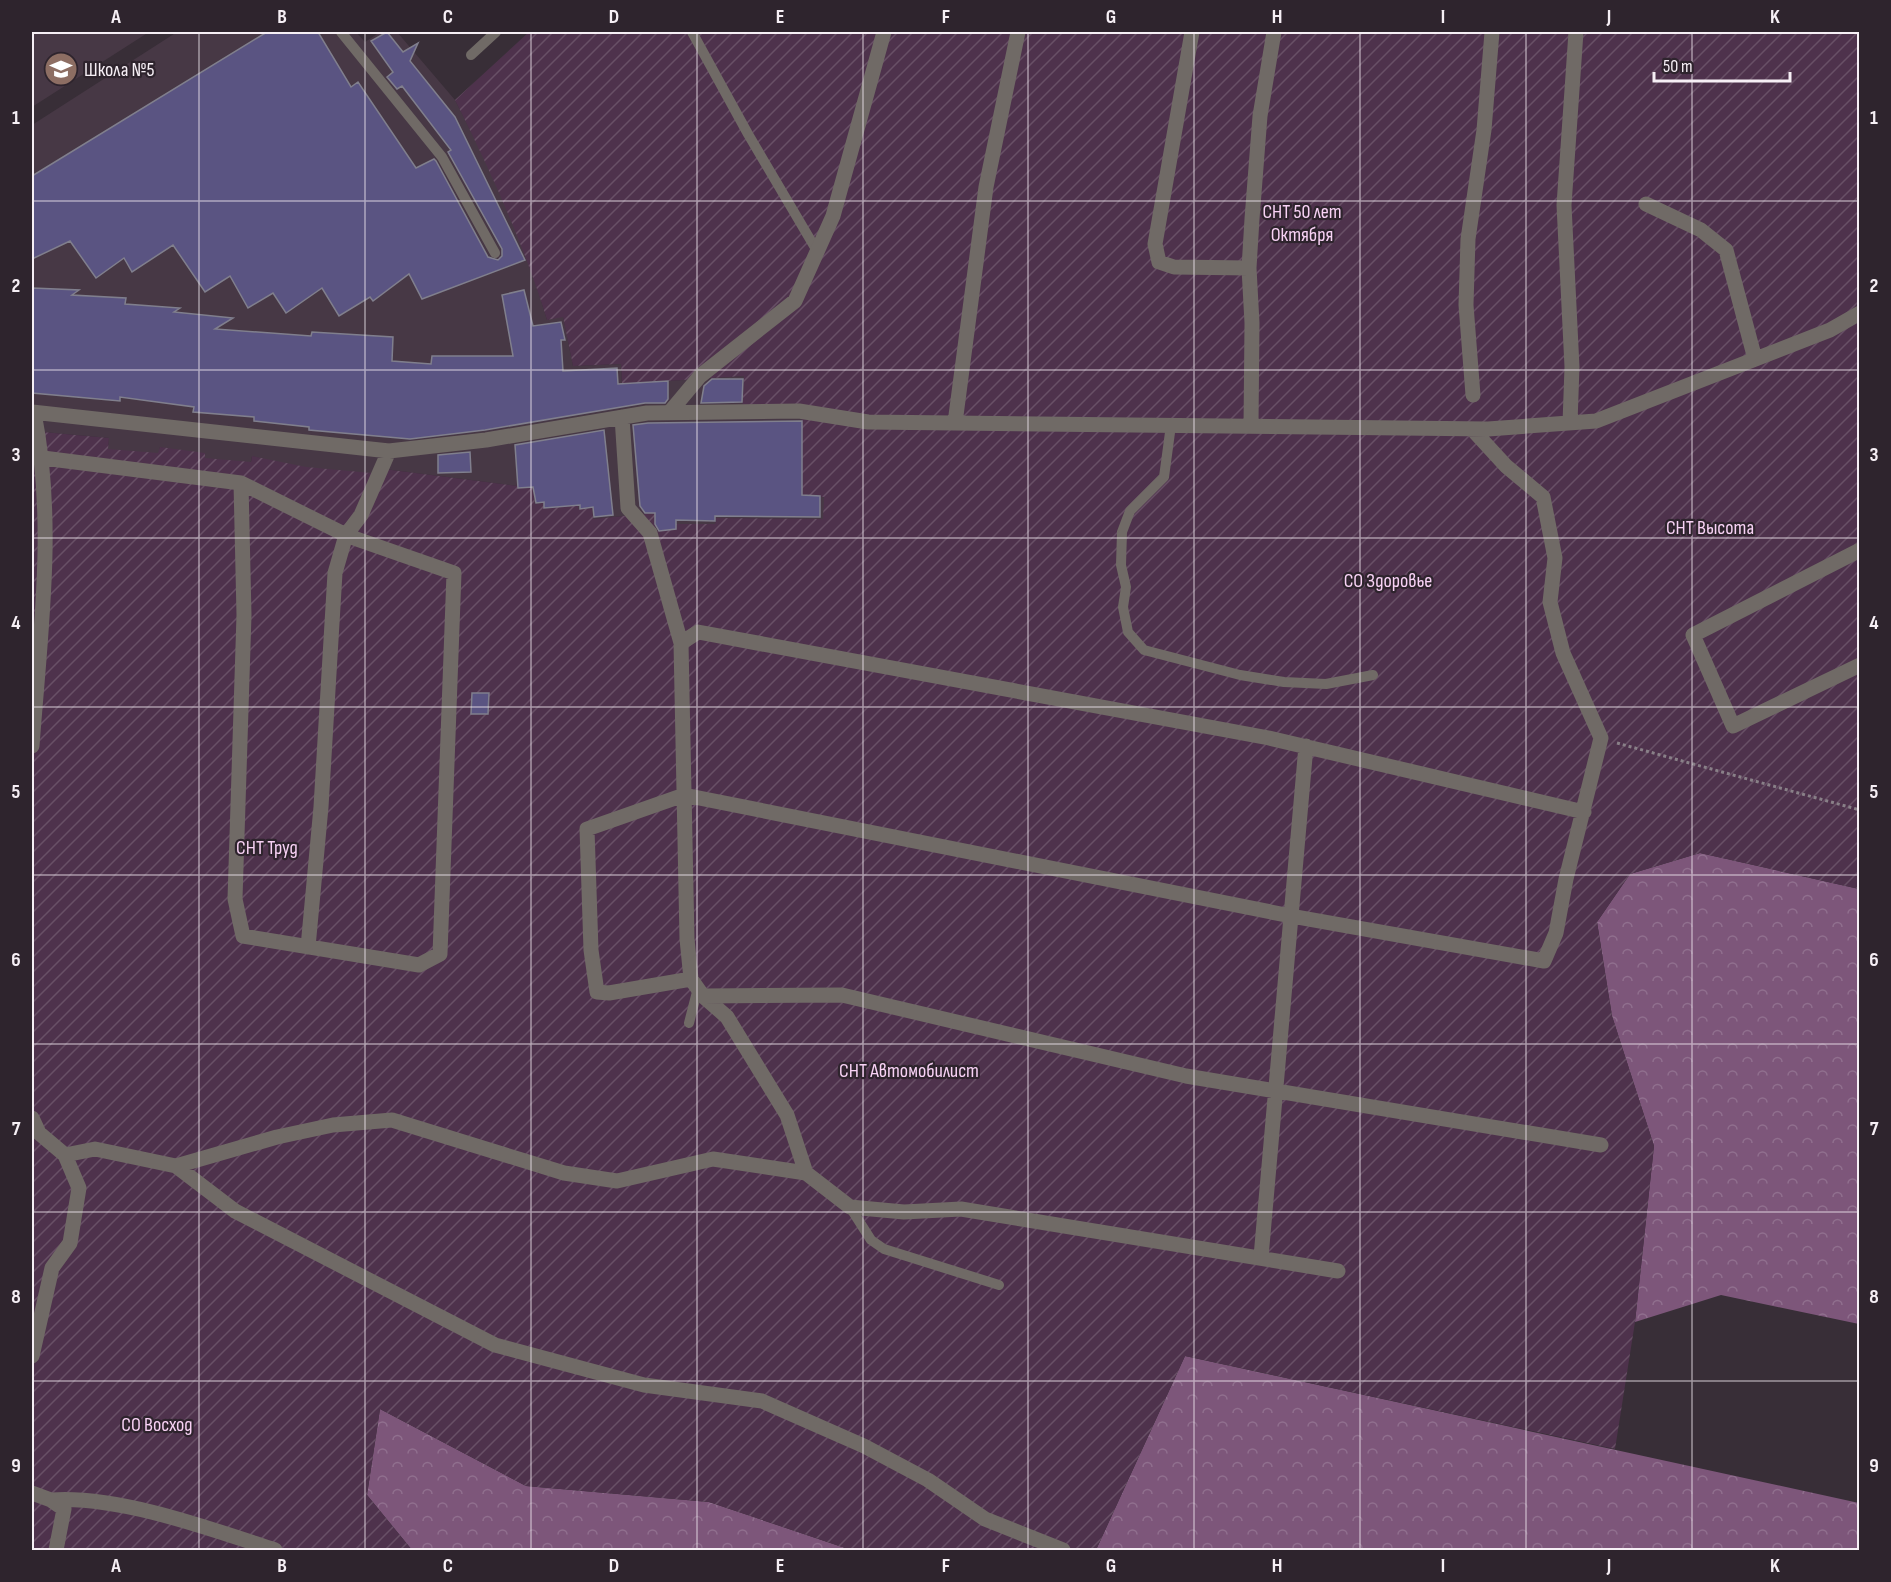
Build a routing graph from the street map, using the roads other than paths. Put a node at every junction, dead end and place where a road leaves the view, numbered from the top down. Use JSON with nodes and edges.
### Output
{"nodes":[{"id":1,"x":341,"y":32,"type":"edge"},
{"id":2,"x":496,"y":32,"type":"edge"},
{"id":3,"x":692,"y":32,"type":"edge"},
{"id":4,"x":884,"y":32,"type":"edge"},
{"id":5,"x":1018,"y":32,"type":"edge"},
{"id":6,"x":1192,"y":32,"type":"edge"},
{"id":7,"x":1274,"y":32,"type":"edge"},
{"id":8,"x":1492,"y":32,"type":"edge"},
{"id":9,"x":1576,"y":32,"type":"edge"},
{"id":10,"x":471,"y":55,"type":"dead end"},
{"id":11,"x":1646,"y":204,"type":"dead end"},
{"id":12,"x":817,"y":251,"type":"junction"},
{"id":13,"x":495,"y":253,"type":"dead end"},
{"id":14,"x":1249,"y":268,"type":"junction"},
{"id":15,"x":1860,"y":313,"type":"edge"},
{"id":16,"x":1842,"y":325,"type":"junction"},
{"id":17,"x":1860,"y":325,"type":"edge"},
{"id":18,"x":1755,"y":359,"type":"junction"},
{"id":19,"x":1473,"y":395,"type":"dead end"},
{"id":20,"x":33,"y":413,"type":"edge"},
{"id":21,"x":669,"y":413,"type":"junction"},
{"id":22,"x":622,"y":417,"type":"junction"},
{"id":23,"x":955,"y":423,"type":"junction"},
{"id":24,"x":1570,"y":423,"type":"junction"},
{"id":25,"x":1171,"y":425,"type":"junction"},
{"id":26,"x":1251,"y":426,"type":"junction"},
{"id":27,"x":1472,"y":429,"type":"junction"},
{"id":28,"x":389,"y":451,"type":"junction"},
{"id":29,"x":43,"y":458,"type":"junction"},
{"id":30,"x":241,"y":483,"type":"junction"},
{"id":31,"x":346,"y":535,"type":"junction"},
{"id":32,"x":1860,"y":550,"type":"edge"},
{"id":33,"x":36,"y":615,"type":"edge"},
{"id":34,"x":681,"y":643,"type":"junction"},
{"id":35,"x":1860,"y":665,"type":"edge"},
{"id":36,"x":1373,"y":675,"type":"dead end"},
{"id":37,"x":32,"y":746,"type":"edge"},
{"id":38,"x":1306,"y":746,"type":"junction"},
{"id":39,"x":684,"y":795,"type":"junction"},
{"id":40,"x":1584,"y":812,"type":"junction"},
{"id":41,"x":1291,"y":916,"type":"junction"},
{"id":42,"x":309,"y":947,"type":"junction"},
{"id":43,"x":697,"y":988,"type":"junction"},
{"id":44,"x":689,"y":1023,"type":"dead end"},
{"id":45,"x":1274,"y":1091,"type":"junction"},
{"id":46,"x":32,"y":1118,"type":"edge"},
{"id":47,"x":1601,"y":1145,"type":"dead end"},
{"id":48,"x":65,"y":1155,"type":"junction"},
{"id":49,"x":176,"y":1166,"type":"junction"},
{"id":50,"x":806,"y":1173,"type":"junction"},
{"id":51,"x":850,"y":1207,"type":"junction"},
{"id":52,"x":1261,"y":1257,"type":"junction"},
{"id":53,"x":1338,"y":1271,"type":"dead end"},
{"id":54,"x":999,"y":1286,"type":"dead end"},
{"id":55,"x":32,"y":1356,"type":"edge"},
{"id":56,"x":32,"y":1493,"type":"edge"},
{"id":57,"x":51,"y":1500,"type":"junction"},
{"id":58,"x":56,"y":1551,"type":"edge"},
{"id":59,"x":275,"y":1551,"type":"edge"},
{"id":60,"x":1063,"y":1551,"type":"edge"}],
"edges":[{"from":1,"to":13,"type":"lane"},
{"from":2,"to":10,"type":"lane"},
{"from":3,"to":12,"type":"lane"},
{"from":4,"to":12,"type":"street"},
{"from":5,"to":23,"type":"street"},
{"from":6,"to":14,"type":"street"},
{"from":7,"to":14,"type":"street"},
{"from":8,"to":19,"type":"street"},
{"from":9,"to":24,"type":"street"},
{"from":11,"to":18,"type":"street"},
{"from":12,"to":21,"type":"street"},
{"from":14,"to":26,"type":"street"},
{"from":15,"to":16,"type":"street"},
{"from":16,"to":17,"type":"street"},
{"from":16,"to":18,"type":"street"},
{"from":18,"to":24,"type":"street"},
{"from":20,"to":28,"type":"street"},
{"from":20,"to":29,"type":"street"},
{"from":21,"to":22,"type":"street"},
{"from":21,"to":23,"type":"street"},
{"from":22,"to":28,"type":"street"},
{"from":22,"to":34,"type":"street"},
{"from":23,"to":25,"type":"street"},
{"from":24,"to":27,"type":"street"},
{"from":25,"to":26,"type":"street"},
{"from":25,"to":36,"type":"lane"},
{"from":26,"to":27,"type":"street"},
{"from":27,"to":40,"type":"street"},
{"from":28,"to":31,"type":"street"},
{"from":29,"to":30,"type":"street"},
{"from":29,"to":33,"type":"street"},
{"from":30,"to":31,"type":"street"},
{"from":30,"to":42,"type":"street"},
{"from":31,"to":42,"type":"street"},
{"from":31,"to":42,"type":"street"},
{"from":32,"to":35,"type":"street"},
{"from":33,"to":37,"type":"street"},
{"from":34,"to":38,"type":"street"},
{"from":34,"to":39,"type":"street"},
{"from":38,"to":40,"type":"street"},
{"from":38,"to":41,"type":"street"},
{"from":39,"to":41,"type":"street"},
{"from":39,"to":43,"type":"street"},
{"from":39,"to":43,"type":"street"},
{"from":40,"to":41,"type":"street"},
{"from":41,"to":45,"type":"street"},
{"from":43,"to":44,"type":"lane"},
{"from":43,"to":45,"type":"street"},
{"from":43,"to":50,"type":"street"},
{"from":45,"to":47,"type":"street"},
{"from":45,"to":52,"type":"street"},
{"from":46,"to":48,"type":"street"},
{"from":48,"to":49,"type":"street"},
{"from":48,"to":55,"type":"street"},
{"from":49,"to":50,"type":"street"},
{"from":49,"to":60,"type":"street"},
{"from":50,"to":51,"type":"street"},
{"from":51,"to":52,"type":"street"},
{"from":51,"to":54,"type":"lane"},
{"from":52,"to":53,"type":"street"},
{"from":56,"to":57,"type":"street"},
{"from":57,"to":58,"type":"street"},
{"from":57,"to":59,"type":"street"}]}
